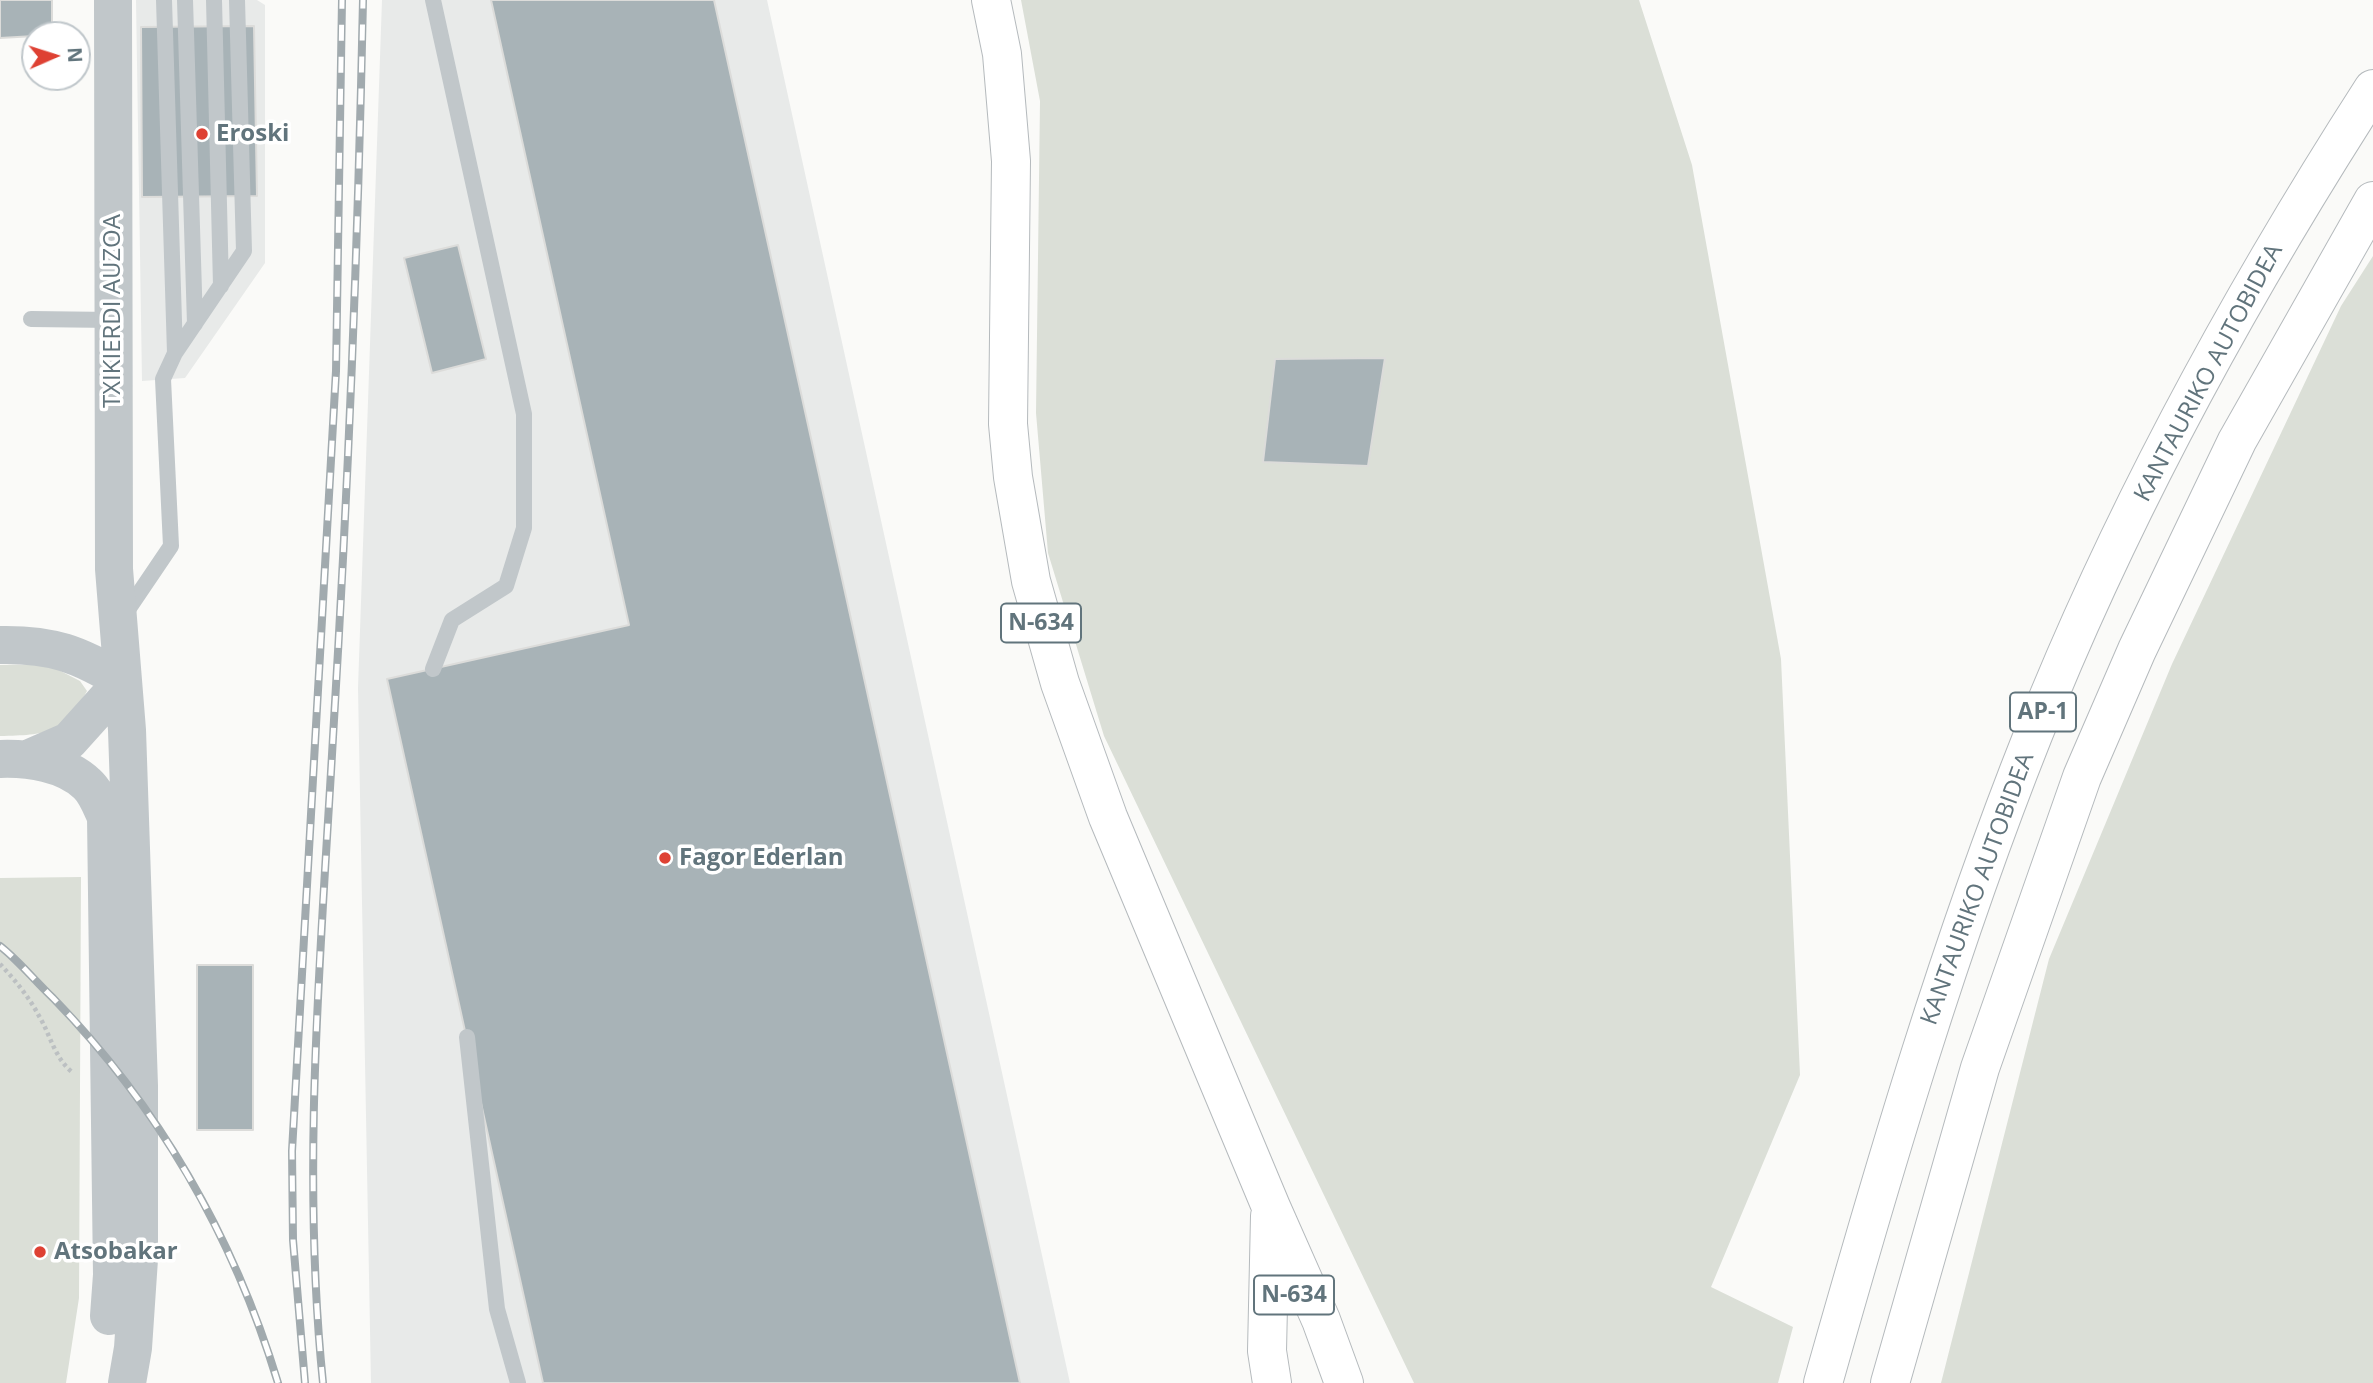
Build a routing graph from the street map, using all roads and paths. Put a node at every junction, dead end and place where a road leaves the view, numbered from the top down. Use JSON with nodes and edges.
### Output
{"nodes":[{"id":1,"x":113,"y":0,"type":"edge"},
{"id":2,"x":163,"y":0,"type":"edge"},
{"id":3,"x":185,"y":0,"type":"edge"},
{"id":4,"x":214,"y":0,"type":"edge"},
{"id":5,"x":237,"y":0,"type":"edge"},
{"id":6,"x":433,"y":0,"type":"edge"},
{"id":7,"x":991,"y":0,"type":"edge"},
{"id":8,"x":2373,"y":89,"type":"edge"},
{"id":9,"x":2373,"y":201,"type":"edge"},
{"id":10,"x":221,"y":286,"type":"junction"},
{"id":11,"x":31,"y":319,"type":"dead end"},
{"id":12,"x":113,"y":320,"type":"junction"},
{"id":13,"x":195,"y":324,"type":"junction"},
{"id":14,"x":175,"y":353,"type":"junction"},
{"id":15,"x":120,"y":621,"type":"junction"},
{"id":16,"x":0,"y":645,"type":"edge"},
{"id":17,"x":433,"y":669,"type":"dead end"},
{"id":18,"x":123,"y":681,"type":"junction"},
{"id":19,"x":15,"y":758,"type":"edge"},
{"id":20,"x":0,"y":964,"type":"edge"},
{"id":21,"x":467,"y":1037,"type":"dead end"},
{"id":22,"x":81,"y":1073,"type":"dead end"},
{"id":23,"x":1270,"y":1207,"type":"junction"},
{"id":24,"x":133,"y":1371,"type":"edge"},
{"id":25,"x":101,"y":1383,"type":"edge"},
{"id":26,"x":518,"y":1383,"type":"edge"},
{"id":27,"x":1272,"y":1383,"type":"edge"},
{"id":28,"x":1316,"y":1383,"type":"edge"},
{"id":29,"x":1344,"y":1383,"type":"edge"},
{"id":30,"x":1823,"y":1383,"type":"edge"},
{"id":31,"x":1889,"y":1383,"type":"edge"}],
"edges":[{"from":1,"to":12,"type":"street","name":"TXIKIERDI AUZOA"},
{"from":2,"to":14,"type":"lane"},
{"from":3,"to":13,"type":"lane"},
{"from":4,"to":10,"type":"lane"},
{"from":5,"to":10,"type":"lane"},
{"from":6,"to":17,"type":"lane"},
{"from":7,"to":23,"type":"highway","number":"N-634"},
{"from":8,"to":30,"type":"highway","name":"KANTAURIKO AUTOBIDEA","number":"AP-1"},
{"from":9,"to":31,"type":"highway","number":"AP-1"},
{"from":10,"to":13,"type":"lane"},
{"from":11,"to":12,"type":"lane"},
{"from":12,"to":15,"type":"street","name":"TXIKIERDI AUZOA"},
{"from":13,"to":14,"type":"lane"},
{"from":14,"to":15,"type":"lane"},
{"from":15,"to":18,"type":"street","name":"TXIKIERDI AUZOA"},
{"from":16,"to":18,"type":"street"},
{"from":18,"to":19,"type":"street"},
{"from":18,"to":24,"type":"street","name":"TXIKIERDI AUZOA"},
{"from":19,"to":25,"type":"street"},
{"from":20,"to":22,"type":"path"},
{"from":21,"to":26,"type":"lane"},
{"from":23,"to":27,"type":"highway"},
{"from":23,"to":28,"type":"highway","number":"N-634"},
{"from":23,"to":29,"type":"highway"}]}
